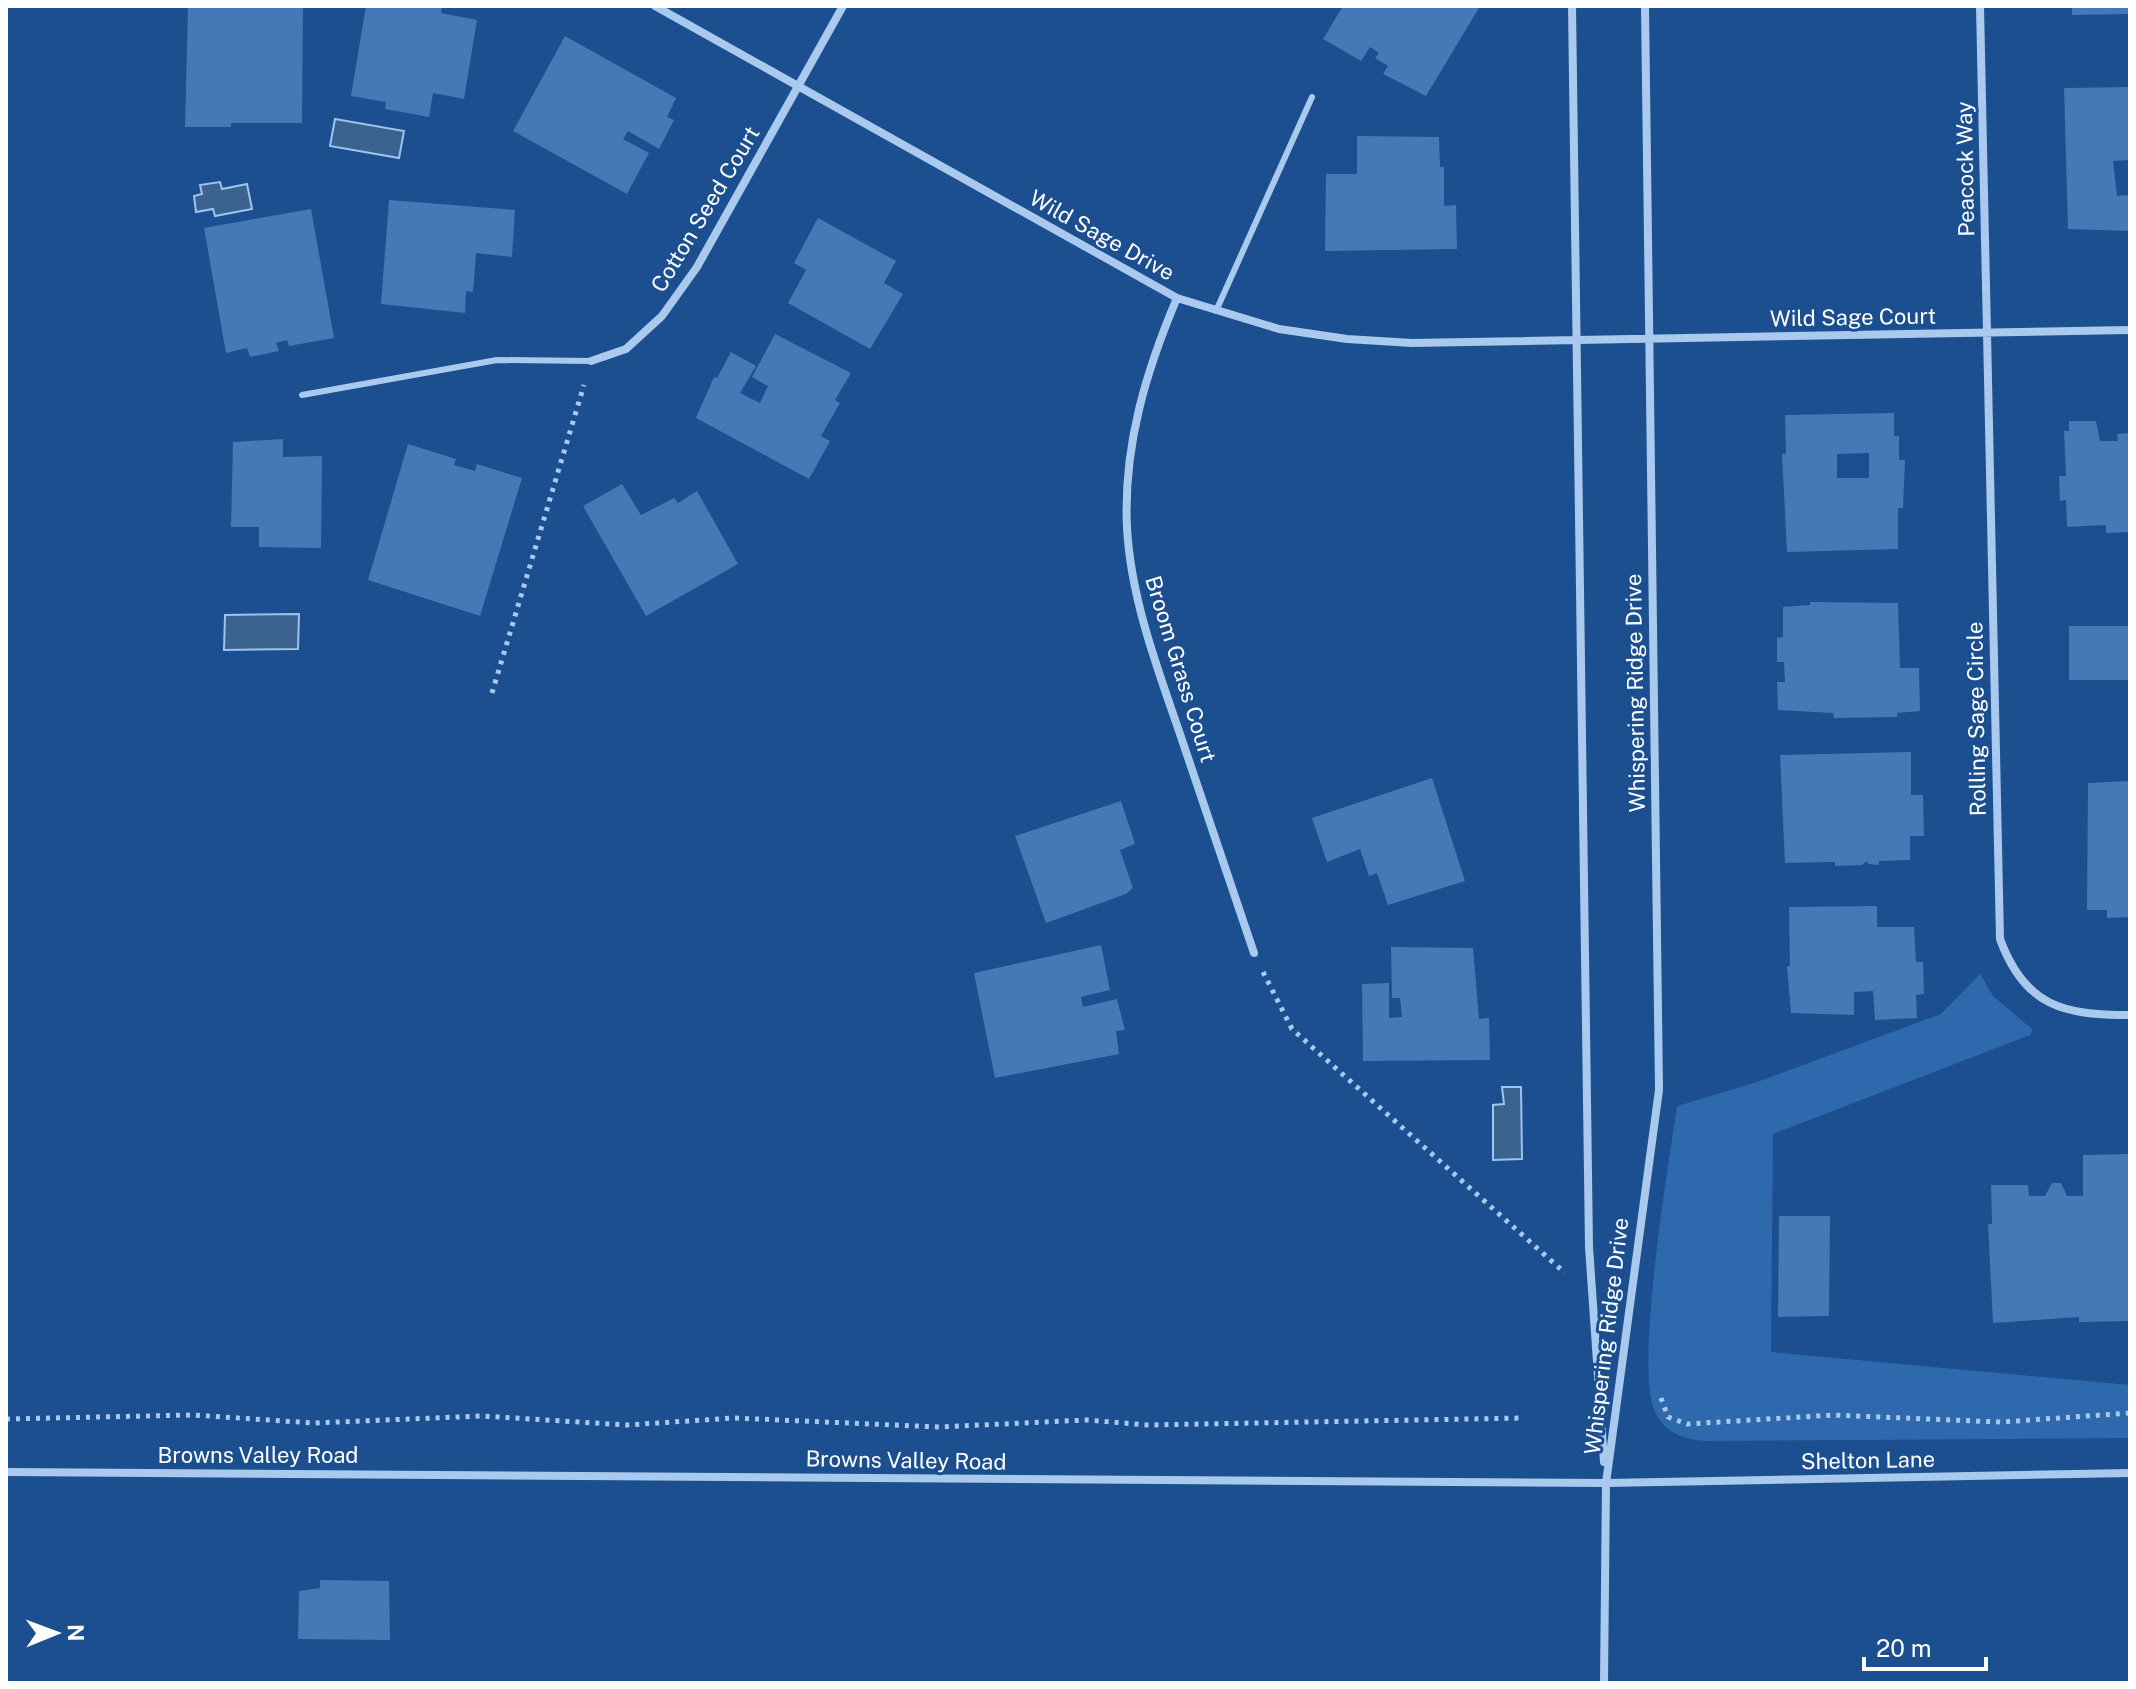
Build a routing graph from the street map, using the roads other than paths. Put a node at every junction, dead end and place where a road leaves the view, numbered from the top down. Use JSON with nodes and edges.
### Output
{"nodes":[{"id":1,"x":655,"y":6,"type":"edge"},
{"id":2,"x":843,"y":6,"type":"edge"},
{"id":3,"x":1572,"y":6,"type":"edge"},
{"id":4,"x":1645,"y":6,"type":"edge"},
{"id":5,"x":1980,"y":6,"type":"edge"},
{"id":6,"x":798,"y":85,"type":"junction"},
{"id":7,"x":1312,"y":97,"type":"dead end"},
{"id":8,"x":1177,"y":298,"type":"junction"},
{"id":9,"x":1216,"y":311,"type":"junction"},
{"id":10,"x":2130,"y":330,"type":"edge"},
{"id":11,"x":1985,"y":332,"type":"junction"},
{"id":12,"x":1649,"y":338,"type":"junction"},
{"id":13,"x":1577,"y":340,"type":"junction"},
{"id":14,"x":591,"y":361,"type":"joint"},
{"id":15,"x":302,"y":395,"type":"dead end"},
{"id":16,"x":1254,"y":953,"type":"road end"},
{"id":17,"x":2130,"y":1015,"type":"edge"},
{"id":18,"x":6,"y":1472,"type":"edge"},
{"id":19,"x":2130,"y":1473,"type":"edge"},
{"id":20,"x":1606,"y":1483,"type":"junction"},
{"id":21,"x":1604,"y":1683,"type":"edge"}],
"edges":[{"from":1,"to":6,"type":"street","name":"Wild Sage Drive"},
{"from":2,"to":6,"type":"street","name":"Cotton Seed Court"},
{"from":3,"to":13,"type":"street","name":"Whispering Ridge Drive"},
{"from":4,"to":12,"type":"street","name":"Whispering Ridge Drive"},
{"from":5,"to":11,"type":"street","name":"Peacock Way"},
{"from":6,"to":8,"type":"street","name":"Wild Sage Drive"},
{"from":6,"to":14,"type":"street","name":"Cotton Seed Court"},
{"from":7,"to":9,"type":"lane"},
{"from":8,"to":9,"type":"street","name":"Wild Sage Drive"},
{"from":8,"to":16,"type":"street","name":"Broom Grass Court"},
{"from":9,"to":13,"type":"street","name":"Wild Sage Drive"},
{"from":10,"to":11,"type":"street","name":"Wild Sage Court"},
{"from":11,"to":12,"type":"street","name":"Wild Sage Court"},
{"from":11,"to":17,"type":"street","name":"Rolling Sage Circle"},
{"from":12,"to":13,"type":"street","name":"Wild Sage Court"},
{"from":12,"to":20,"type":"street","name":"Whispering Ridge Drive"},
{"from":13,"to":20,"type":"street","name":"Whispering Ridge Drive"},
{"from":14,"to":15,"type":"lane"},
{"from":18,"to":20,"type":"street","name":"Browns Valley Road"},
{"from":19,"to":20,"type":"street","name":"Shelton Lane"},
{"from":20,"to":21,"type":"street"}]}
